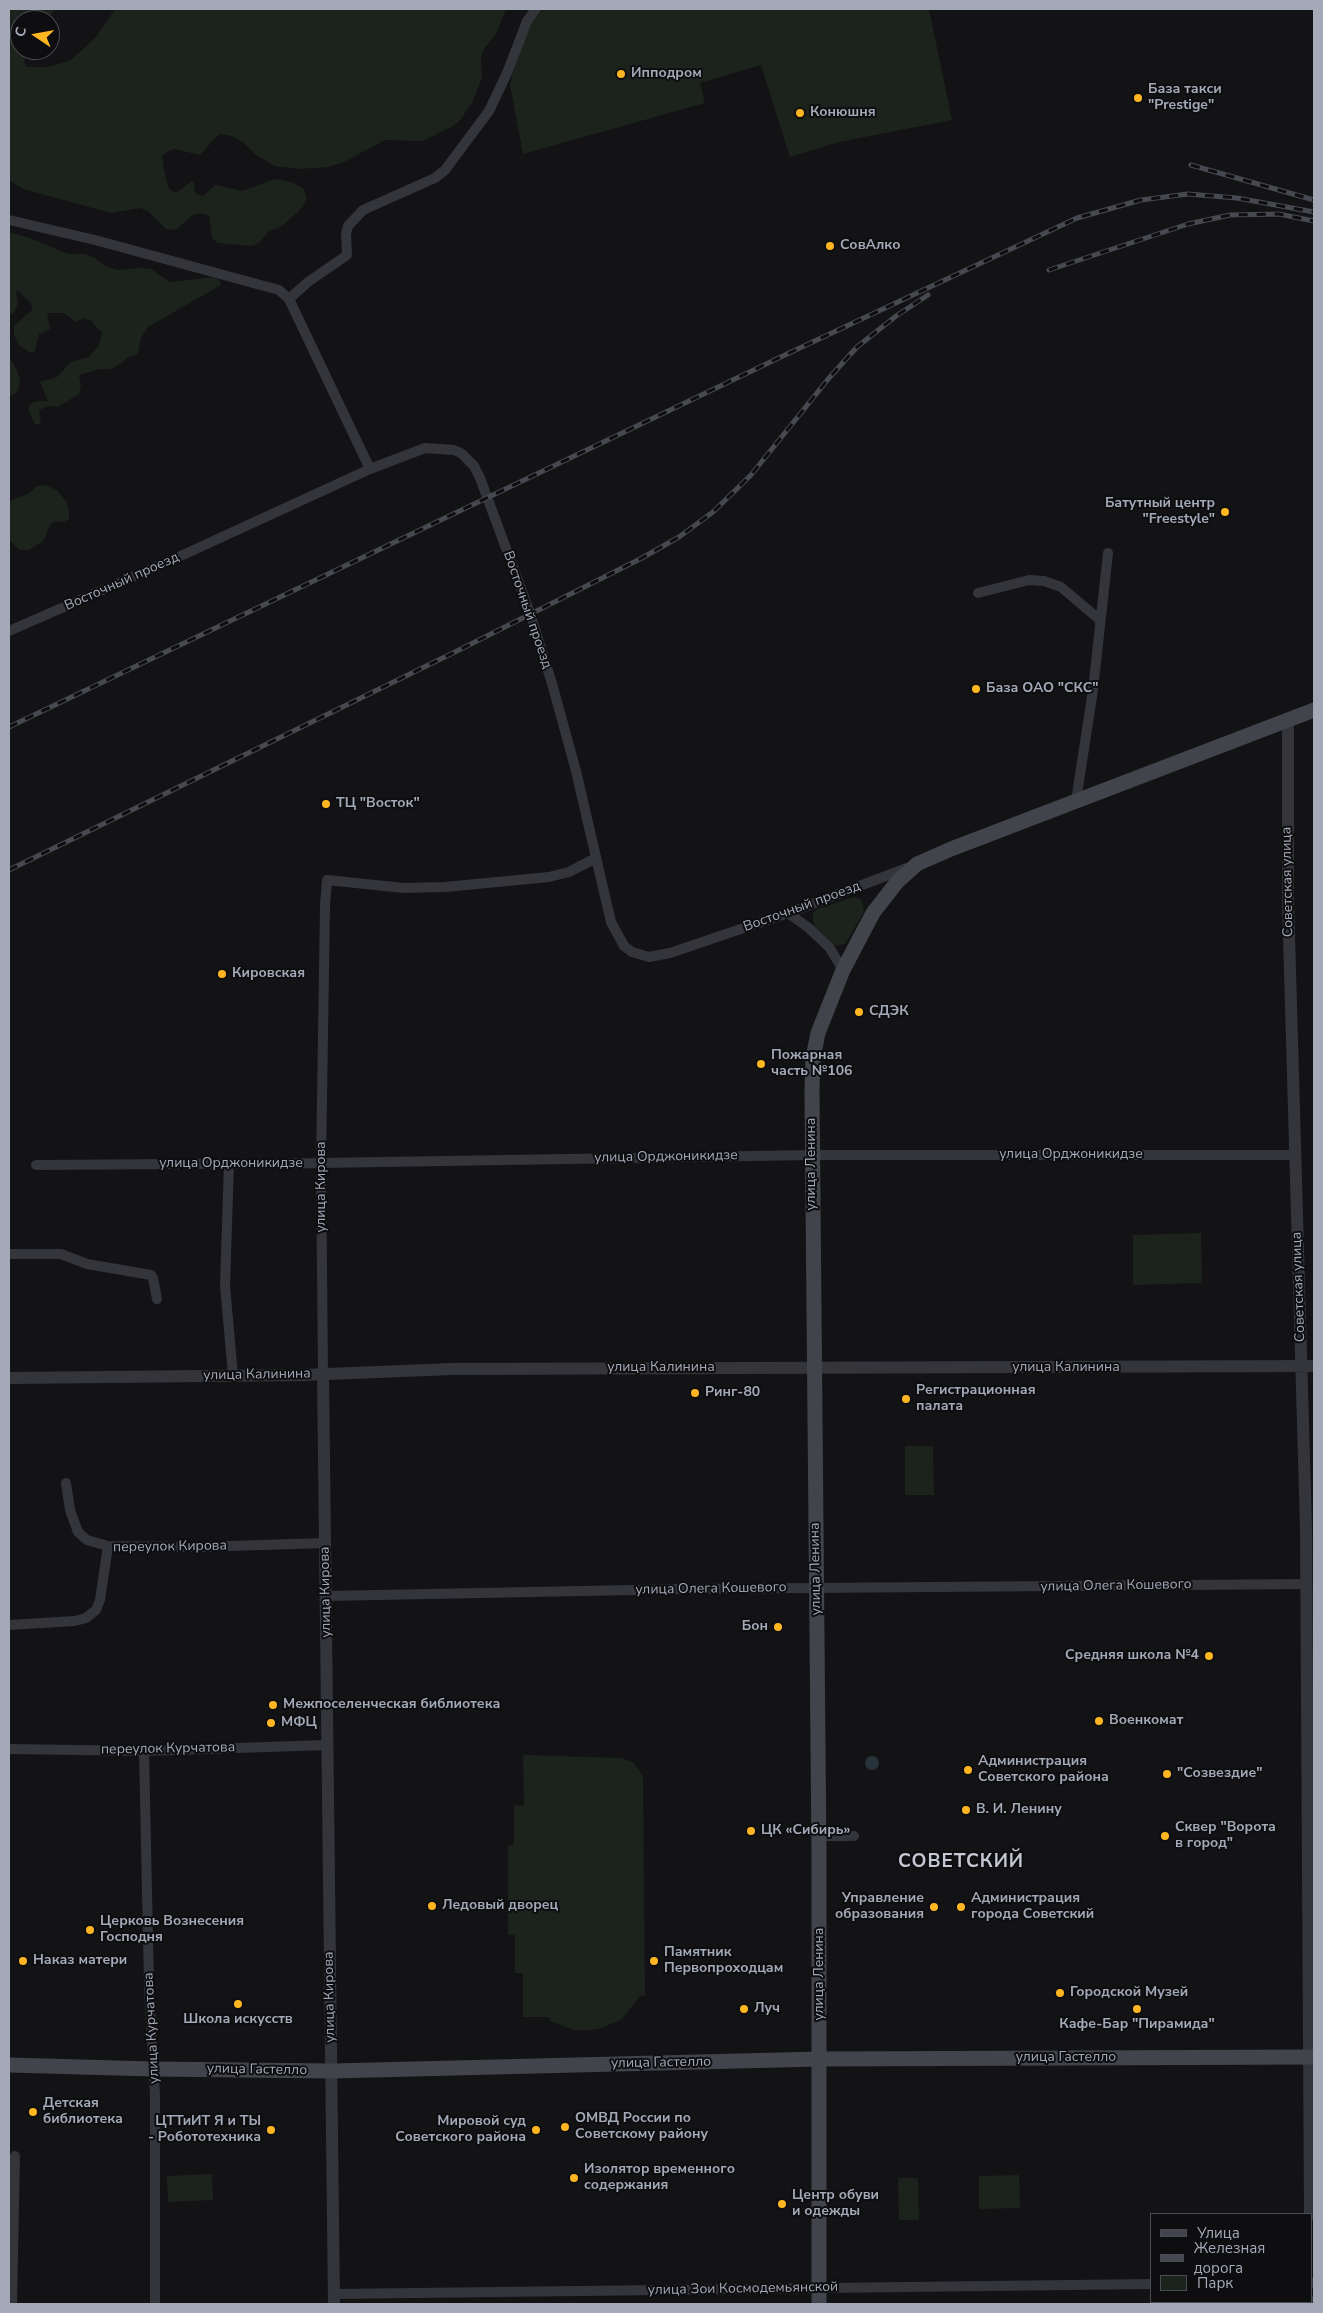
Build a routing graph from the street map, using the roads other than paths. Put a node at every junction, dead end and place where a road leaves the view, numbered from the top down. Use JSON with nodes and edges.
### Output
{"nodes":[{"id":1,"x":536,"y":9,"type":"edge"},
{"id":2,"x":9,"y":220,"type":"edge"},
{"id":3,"x":289,"y":299,"type":"junction"},
{"id":4,"x":370,"y":469,"type":"junction"},
{"id":5,"x":1108,"y":553,"type":"dead end"},
{"id":6,"x":978,"y":593,"type":"dead end"},
{"id":7,"x":1100,"y":620,"type":"junction"},
{"id":8,"x":9,"y":631,"type":"edge"},
{"id":9,"x":1314,"y":710,"type":"edge"},
{"id":10,"x":1288,"y":720,"type":"junction"},
{"id":11,"x":1076,"y":801,"type":"junction"},
{"id":12,"x":596,"y":858,"type":"junction"},
{"id":13,"x":917,"y":864,"type":"junction"},
{"id":14,"x":788,"y":913,"type":"junction"},
{"id":15,"x":842,"y":970,"type":"junction"},
{"id":16,"x":1295,"y":1154,"type":"junction"},
{"id":17,"x":812,"y":1155,"type":"junction"},
{"id":18,"x":229,"y":1163,"type":"junction"},
{"id":19,"x":321,"y":1163,"type":"junction"},
{"id":20,"x":36,"y":1165,"type":"dead end"},
{"id":21,"x":9,"y":1254,"type":"edge"},
{"id":22,"x":157,"y":1299,"type":"dead end"},
{"id":23,"x":1308,"y":1366,"type":"edge"},
{"id":24,"x":814,"y":1368,"type":"junction"},
{"id":25,"x":324,"y":1373,"type":"junction"},
{"id":26,"x":233,"y":1375,"type":"junction"},
{"id":27,"x":9,"y":1378,"type":"edge"},
{"id":28,"x":66,"y":1483,"type":"dead end"},
{"id":29,"x":326,"y":1543,"type":"junction"},
{"id":30,"x":108,"y":1546,"type":"junction"},
{"id":31,"x":1307,"y":1584,"type":"junction"},
{"id":32,"x":816,"y":1588,"type":"junction"},
{"id":33,"x":326,"y":1596,"type":"junction"},
{"id":34,"x":9,"y":1625,"type":"edge"},
{"id":35,"x":328,"y":1745,"type":"junction"},
{"id":36,"x":9,"y":1749,"type":"edge"},
{"id":37,"x":144,"y":1751,"type":"junction"},
{"id":38,"x":819,"y":1836,"type":"junction"},
{"id":39,"x":854,"y":1836,"type":"dead end"},
{"id":40,"x":1312,"y":2057,"type":"edge"},
{"id":41,"x":820,"y":2059,"type":"junction"},
{"id":42,"x":9,"y":2065,"type":"edge"},
{"id":43,"x":153,"y":2069,"type":"junction"},
{"id":44,"x":332,"y":2071,"type":"junction"},
{"id":45,"x":15,"y":2156,"type":"dead end"},
{"id":46,"x":1310,"y":2213,"type":"edge"},
{"id":47,"x":1150,"y":2284,"type":"edge"},
{"id":48,"x":818,"y":2288,"type":"junction"},
{"id":49,"x":334,"y":2299,"type":"edge"},
{"id":50,"x":12,"y":2304,"type":"edge"},
{"id":51,"x":155,"y":2304,"type":"edge"},
{"id":52,"x":818,"y":2304,"type":"edge"}],
"edges":[{"from":1,"to":3,"type":"street"},
{"from":2,"to":3,"type":"street"},
{"from":3,"to":4,"type":"street"},
{"from":4,"to":8,"type":"street","name":"Восточный проезд"},
{"from":4,"to":12,"type":"street","name":"Восточный проезд"},
{"from":5,"to":7,"type":"street"},
{"from":6,"to":7,"type":"street"},
{"from":7,"to":11,"type":"street"},
{"from":9,"to":10,"type":"main road","name":"улица Ленина"},
{"from":10,"to":11,"type":"main road","name":"улица Ленина"},
{"from":10,"to":16,"type":"street","name":"Советская улица"},
{"from":11,"to":13,"type":"main road","name":"улица Ленина"},
{"from":12,"to":14,"type":"street","name":"Восточный проезд"},
{"from":12,"to":19,"type":"street","name":"улица Кирова"},
{"from":13,"to":14,"type":"street","name":"Восточный проезд"},
{"from":13,"to":15,"type":"main road","name":"улица Ленина"},
{"from":14,"to":15,"type":"street"},
{"from":15,"to":17,"type":"main road","name":"улица Ленина"},
{"from":16,"to":17,"type":"street","name":"улица Орджоникидзе"},
{"from":16,"to":23,"type":"street","name":"Советская улица"},
{"from":17,"to":19,"type":"street","name":"улица Орджоникидзе"},
{"from":17,"to":24,"type":"main road","name":"улица Ленина"},
{"from":18,"to":19,"type":"street","name":"улица Орджоникидзе"},
{"from":18,"to":20,"type":"street","name":"улица Орджоникидзе"},
{"from":18,"to":26,"type":"street"},
{"from":19,"to":25,"type":"street","name":"улица Кирова"},
{"from":21,"to":22,"type":"street"},
{"from":23,"to":24,"type":"street","name":"улица Калинина"},
{"from":23,"to":31,"type":"street","name":"Советская улица"},
{"from":24,"to":25,"type":"street","name":"улица Калинина"},
{"from":24,"to":32,"type":"main road","name":"улица Ленина"},
{"from":25,"to":26,"type":"street","name":"улица Калинина"},
{"from":25,"to":29,"type":"street","name":"улица Кирова"},
{"from":26,"to":27,"type":"street","name":"улица Калинина"},
{"from":28,"to":30,"type":"street"},
{"from":29,"to":30,"type":"street","name":"переулок Кирова"},
{"from":29,"to":33,"type":"street","name":"улица Кирова"},
{"from":30,"to":34,"type":"street","name":"переулок Кирова"},
{"from":31,"to":32,"type":"street","name":"улица Олега Кошевого"},
{"from":31,"to":40,"type":"street","name":"Советская улица"},
{"from":32,"to":33,"type":"street","name":"улица Олега Кошевого"},
{"from":32,"to":38,"type":"main road","name":"улица Ленина"},
{"from":33,"to":35,"type":"street","name":"улица Кирова"},
{"from":35,"to":37,"type":"street","name":"переулок Курчатова"},
{"from":35,"to":44,"type":"street","name":"улица Кирова"},
{"from":36,"to":37,"type":"street","name":"переулок Курчатова"},
{"from":37,"to":43,"type":"street","name":"улица Курчатова"},
{"from":38,"to":39,"type":"street"},
{"from":38,"to":41,"type":"main road","name":"улица Ленина"},
{"from":40,"to":41,"type":"main road","name":"улица Гастелло"},
{"from":40,"to":46,"type":"street","name":"Советская улица"},
{"from":41,"to":44,"type":"main road","name":"улица Гастелло"},
{"from":41,"to":48,"type":"main road","name":"улица Ленина"},
{"from":42,"to":43,"type":"main road","name":"улица Гастелло"},
{"from":43,"to":44,"type":"main road","name":"улица Гастелло"},
{"from":43,"to":51,"type":"street","name":"улица Курчатова"},
{"from":44,"to":49,"type":"street","name":"улица Кирова"},
{"from":45,"to":50,"type":"street"},
{"from":47,"to":48,"type":"street","name":"улица Зои Космодемьянской"},
{"from":48,"to":49,"type":"street","name":"улица Зои Космодемьянской"},
{"from":48,"to":52,"type":"main road","name":"улица Ленина"}]}
